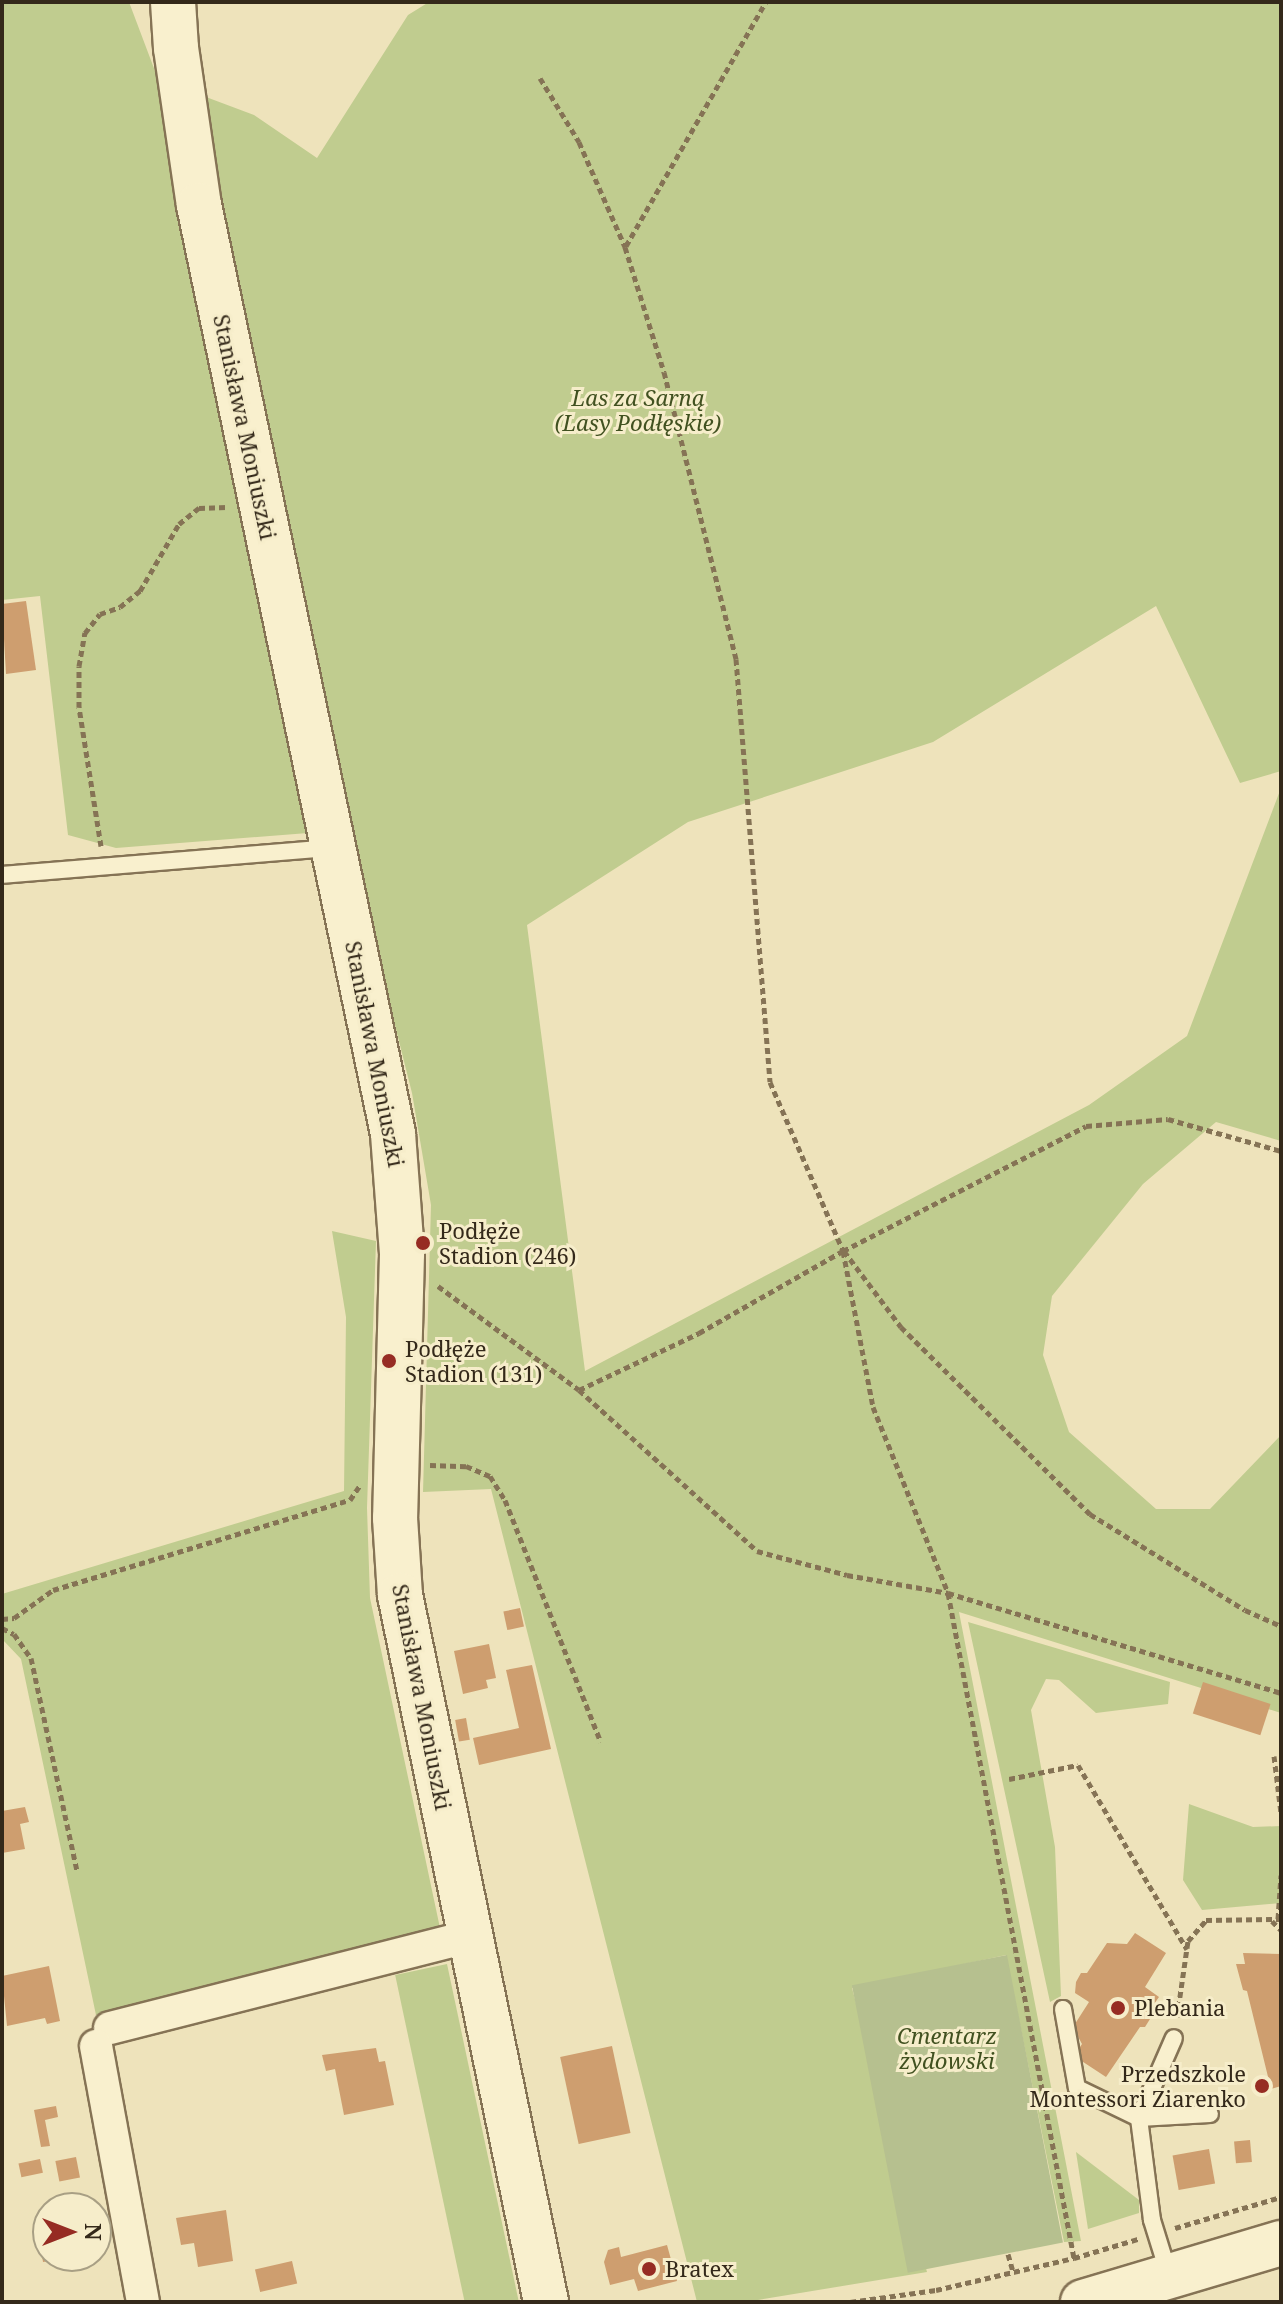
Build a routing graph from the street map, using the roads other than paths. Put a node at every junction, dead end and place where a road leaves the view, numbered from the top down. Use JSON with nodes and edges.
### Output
{"nodes":[{"id":1,"x":173,"y":2,"type":"edge"},
{"id":2,"x":334,"y":848,"type":"junction"},
{"id":3,"x":2,"y":875,"type":"edge"},
{"id":4,"x":468,"y":1937,"type":"junction"},
{"id":5,"x":1063,"y":2009,"type":"dead end"},
{"id":6,"x":1174,"y":2038,"type":"road end"},
{"id":7,"x":1210,"y":2114,"type":"dead end"},
{"id":8,"x":1139,"y":2118,"type":"junction"},
{"id":9,"x":1281,"y":2243,"type":"edge"},
{"id":10,"x":1169,"y":2276,"type":"junction"},
{"id":11,"x":548,"y":2299,"type":"edge"},
{"id":12,"x":143,"y":2302,"type":"edge"},
{"id":13,"x":1083,"y":2302,"type":"edge"}],
"edges":[{"from":1,"to":2,"type":"street","name":"Stanisława Moniuszki"},
{"from":2,"to":3,"type":"lane"},
{"from":2,"to":4,"type":"street","name":"Stanisława Moniuszki"},
{"from":4,"to":11,"type":"street","name":"Stanisława Moniuszki"},
{"from":4,"to":12,"type":"street"},
{"from":5,"to":8,"type":"lane"},
{"from":6,"to":8,"type":"lane"},
{"from":7,"to":8,"type":"lane"},
{"from":8,"to":10,"type":"lane"},
{"from":9,"to":10,"type":"street"},
{"from":10,"to":13,"type":"street"}]}
